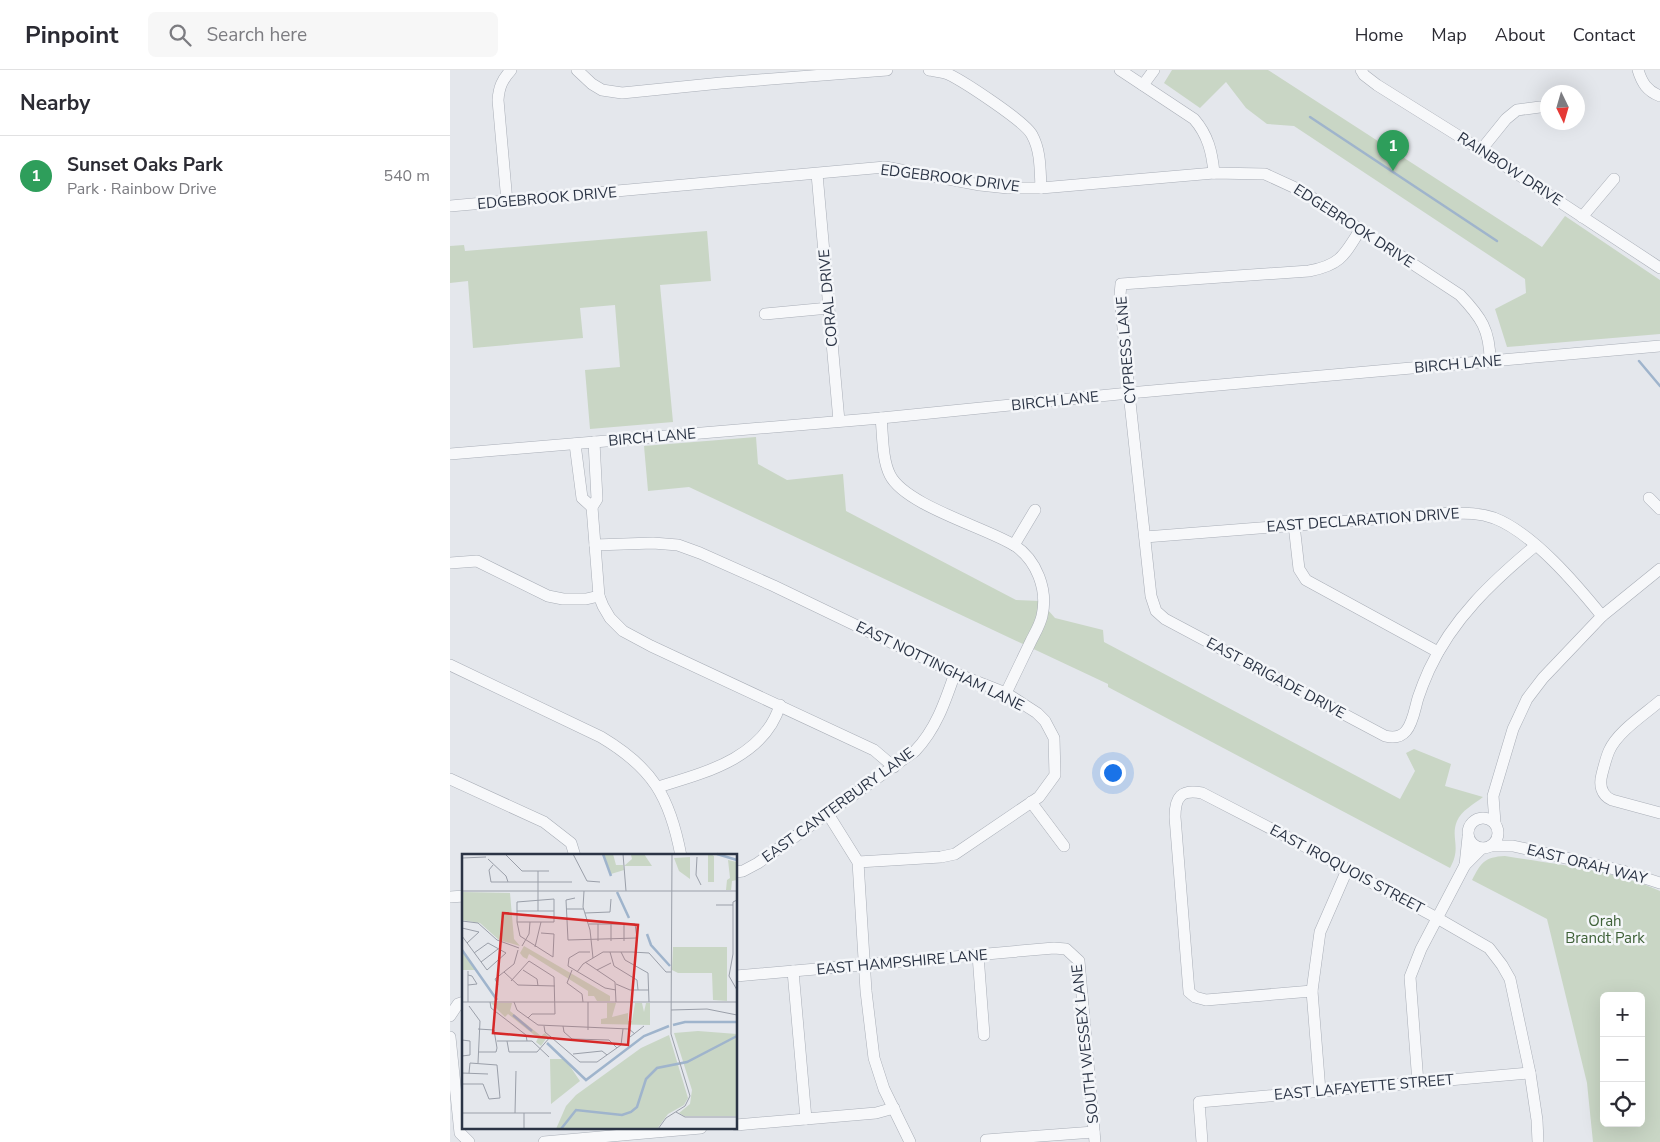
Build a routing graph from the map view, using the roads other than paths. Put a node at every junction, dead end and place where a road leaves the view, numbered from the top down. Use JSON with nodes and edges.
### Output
{"nodes":[{"id":1,"x":511,"y":70,"type":"edge"},
{"id":2,"x":577,"y":70,"type":"edge"},
{"id":3,"x":887,"y":70,"type":"edge"},
{"id":4,"x":929,"y":70,"type":"edge"},
{"id":5,"x":1120,"y":70,"type":"edge"},
{"id":6,"x":1154,"y":70,"type":"edge"},
{"id":7,"x":1361,"y":70,"type":"edge"},
{"id":8,"x":1638,"y":70,"type":"edge"},
{"id":9,"x":1144,"y":85,"type":"junction"},
{"id":10,"x":1660,"y":96,"type":"edge"},
{"id":11,"x":1540,"y":107,"type":"dead end"},
{"id":12,"x":1481,"y":150,"type":"junction"},
{"id":13,"x":1214,"y":173,"type":"junction"},
{"id":14,"x":817,"y":174,"type":"junction"},
{"id":15,"x":1614,"y":179,"type":"dead end"},
{"id":16,"x":1041,"y":188,"type":"junction"},
{"id":17,"x":506,"y":202,"type":"junction"},
{"id":18,"x":450,"y":206,"type":"edge"},
{"id":19,"x":1582,"y":217,"type":"junction"},
{"id":20,"x":1360,"y":230,"type":"junction"},
{"id":21,"x":1660,"y":268,"type":"edge"},
{"id":22,"x":829,"y":308,"type":"junction"},
{"id":23,"x":765,"y":314,"type":"dead end"},
{"id":24,"x":1660,"y":346,"type":"edge"},
{"id":25,"x":1490,"y":362,"type":"junction"},
{"id":26,"x":1129,"y":393,"type":"junction"},
{"id":27,"x":881,"y":418,"type":"junction"},
{"id":28,"x":838,"y":421,"type":"junction"},
{"id":29,"x":594,"y":442,"type":"junction"},
{"id":30,"x":575,"y":444,"type":"junction"},
{"id":31,"x":450,"y":454,"type":"edge"},
{"id":32,"x":1649,"y":498,"type":"dead end"},
{"id":33,"x":592,"y":506,"type":"junction"},
{"id":34,"x":1660,"y":509,"type":"edge"},
{"id":35,"x":1035,"y":510,"type":"dead end"},
{"id":36,"x":1294,"y":525,"type":"junction"},
{"id":37,"x":1145,"y":537,"type":"junction"},
{"id":38,"x":595,"y":545,"type":"junction"},
{"id":39,"x":1014,"y":545,"type":"junction"},
{"id":40,"x":1536,"y":546,"type":"junction"},
{"id":41,"x":450,"y":563,"type":"edge"},
{"id":42,"x":1660,"y":569,"type":"edge"},
{"id":43,"x":599,"y":596,"type":"junction"},
{"id":44,"x":1156,"y":611,"type":"joint"},
{"id":45,"x":1602,"y":616,"type":"junction"},
{"id":46,"x":1438,"y":652,"type":"junction"},
{"id":47,"x":450,"y":665,"type":"edge"},
{"id":48,"x":955,"y":673,"type":"junction"},
{"id":49,"x":1006,"y":693,"type":"junction"},
{"id":50,"x":1660,"y":702,"type":"edge"},
{"id":51,"x":780,"y":705,"type":"junction"},
{"id":52,"x":894,"y":767,"type":"junction"},
{"id":53,"x":450,"y":779,"type":"edge"},
{"id":54,"x":658,"y":787,"type":"junction"},
{"id":55,"x":1493,"y":796,"type":"junction"},
{"id":56,"x":1031,"y":802,"type":"junction"},
{"id":57,"x":1660,"y":813,"type":"edge"},
{"id":58,"x":828,"y":814,"type":"junction"},
{"id":59,"x":1474,"y":820,"type":"junction"},
{"id":60,"x":1497,"y":827,"type":"junction"},
{"id":61,"x":1468,"y":837,"type":"junction"},
{"id":62,"x":1064,"y":846,"type":"dead end"},
{"id":63,"x":1513,"y":846,"type":"junction"},
{"id":64,"x":1486,"y":847,"type":"junction"},
{"id":65,"x":574,"y":854,"type":"edge"},
{"id":66,"x":681,"y":854,"type":"edge"},
{"id":67,"x":858,"y":862,"type":"junction"},
{"id":68,"x":1465,"y":865,"type":"junction"},
{"id":69,"x":1347,"y":870,"type":"junction"},
{"id":70,"x":738,"y":872,"type":"edge"},
{"id":71,"x":1660,"y":883,"type":"edge"},
{"id":72,"x":1437,"y":918,"type":"junction"},
{"id":73,"x":1068,"y":950,"type":"joint"},
{"id":74,"x":978,"y":955,"type":"junction"},
{"id":75,"x":864,"y":965,"type":"junction"},
{"id":76,"x":794,"y":971,"type":"junction"},
{"id":77,"x":738,"y":976,"type":"edge"},
{"id":78,"x":1312,"y":991,"type":"junction"},
{"id":79,"x":461,"y":1003,"type":"edge"},
{"id":80,"x":450,"y":1016,"type":"edge"},
{"id":81,"x":984,"y":1035,"type":"dead end"},
{"id":82,"x":450,"y":1038,"type":"edge"},
{"id":83,"x":1530,"y":1073,"type":"junction"},
{"id":84,"x":1418,"y":1083,"type":"junction"},
{"id":85,"x":1320,"y":1091,"type":"junction"},
{"id":86,"x":894,"y":1108,"type":"junction"},
{"id":87,"x":806,"y":1119,"type":"junction"},
{"id":88,"x":738,"y":1125,"type":"edge"},
{"id":89,"x":671,"y":1130,"type":"edge"},
{"id":90,"x":578,"y":1134,"type":"edge"},
{"id":91,"x":1095,"y":1137,"type":"edge"},
{"id":92,"x":986,"y":1140,"type":"dead end"},
{"id":93,"x":467,"y":1141,"type":"edge"},
{"id":94,"x":544,"y":1142,"type":"edge"},
{"id":95,"x":910,"y":1142,"type":"edge"},
{"id":96,"x":1202,"y":1142,"type":"edge"},
{"id":97,"x":1538,"y":1142,"type":"edge"}],
"edges":[{"from":1,"to":17,"type":"street"},
{"from":2,"to":3,"type":"street"},
{"from":4,"to":16,"type":"street"},
{"from":5,"to":9,"type":"street"},
{"from":6,"to":9,"type":"street"},
{"from":7,"to":12,"type":"street","name":"RAINBOW DRIVE"},
{"from":8,"to":10,"type":"street"},
{"from":9,"to":13,"type":"street"},
{"from":11,"to":12,"type":"street"},
{"from":12,"to":19,"type":"street","name":"RAINBOW DRIVE"},
{"from":13,"to":16,"type":"street","name":"EDGEBROOK DRIVE"},
{"from":13,"to":20,"type":"street","name":"EDGEBROOK DRIVE"},
{"from":14,"to":16,"type":"street","name":"EDGEBROOK DRIVE"},
{"from":14,"to":17,"type":"street","name":"EDGEBROOK DRIVE"},
{"from":14,"to":22,"type":"street","name":"CORAL DRIVE"},
{"from":15,"to":19,"type":"street"},
{"from":17,"to":18,"type":"street","name":"EDGEBROOK DRIVE"},
{"from":19,"to":21,"type":"street","name":"RAINBOW DRIVE"},
{"from":20,"to":25,"type":"street","name":"EDGEBROOK DRIVE"},
{"from":20,"to":26,"type":"street","name":"CYPRESS LANE"},
{"from":22,"to":23,"type":"street"},
{"from":22,"to":28,"type":"street","name":"CORAL DRIVE"},
{"from":24,"to":25,"type":"street","name":"BIRCH LANE"},
{"from":25,"to":26,"type":"street","name":"BIRCH LANE"},
{"from":26,"to":27,"type":"street","name":"BIRCH LANE"},
{"from":26,"to":37,"type":"street","name":"CYPRESS LANE"},
{"from":27,"to":28,"type":"street","name":"BIRCH LANE"},
{"from":27,"to":39,"type":"street"},
{"from":28,"to":29,"type":"street","name":"BIRCH LANE"},
{"from":29,"to":30,"type":"street","name":"BIRCH LANE"},
{"from":29,"to":33,"type":"street"},
{"from":30,"to":31,"type":"street","name":"BIRCH LANE"},
{"from":30,"to":33,"type":"street"},
{"from":32,"to":34,"type":"street"},
{"from":33,"to":38,"type":"street"},
{"from":35,"to":39,"type":"street"},
{"from":36,"to":37,"type":"street","name":"EAST DECLARATION DRIVE"},
{"from":36,"to":40,"type":"street","name":"EAST DECLARATION DRIVE"},
{"from":36,"to":46,"type":"street"},
{"from":37,"to":44,"type":"street","name":"CYPRESS LANE"},
{"from":38,"to":43,"type":"street"},
{"from":38,"to":48,"type":"street","name":"EAST NOTTINGHAM LANE"},
{"from":39,"to":49,"type":"street"},
{"from":40,"to":45,"type":"street","name":"EAST DECLARATION DRIVE"},
{"from":40,"to":46,"type":"street"},
{"from":41,"to":43,"type":"street"},
{"from":42,"to":45,"type":"street"},
{"from":43,"to":51,"type":"street"},
{"from":44,"to":46,"type":"street","name":"EAST BRIGADE DRIVE"},
{"from":45,"to":55,"type":"street"},
{"from":47,"to":54,"type":"street"},
{"from":48,"to":49,"type":"street","name":"EAST NOTTINGHAM LANE"},
{"from":48,"to":52,"type":"street","name":"EAST CANTERBURY LANE"},
{"from":49,"to":56,"type":"street","name":"EAST NOTTINGHAM LANE"},
{"from":50,"to":57,"type":"street"},
{"from":51,"to":52,"type":"street"},
{"from":51,"to":54,"type":"street"},
{"from":52,"to":58,"type":"street","name":"EAST CANTERBURY LANE"},
{"from":53,"to":65,"type":"street"},
{"from":54,"to":66,"type":"street"},
{"from":55,"to":59,"type":"street"},
{"from":55,"to":60,"type":"street"},
{"from":56,"to":62,"type":"street"},
{"from":56,"to":67,"type":"street","name":"EAST NOTTINGHAM LANE"},
{"from":58,"to":67,"type":"street"},
{"from":58,"to":70,"type":"street","name":"EAST CANTERBURY LANE"},
{"from":59,"to":60,"type":"street"},
{"from":59,"to":61,"type":"street"},
{"from":60,"to":63,"type":"street","name":"EAST ORAH WAY"},
{"from":60,"to":64,"type":"street"},
{"from":61,"to":64,"type":"street"},
{"from":61,"to":68,"type":"street"},
{"from":63,"to":64,"type":"street","name":"EAST ORAH WAY"},
{"from":63,"to":71,"type":"street","name":"EAST ORAH WAY"},
{"from":64,"to":68,"type":"street"},
{"from":67,"to":75,"type":"street"},
{"from":68,"to":72,"type":"street"},
{"from":69,"to":72,"type":"street","name":"EAST IROQUOIS STREET"},
{"from":69,"to":78,"type":"street"},
{"from":69,"to":78,"type":"street","name":"EAST IROQUOIS STREET"},
{"from":72,"to":83,"type":"street","name":"EAST IROQUOIS STREET"},
{"from":72,"to":84,"type":"street"},
{"from":73,"to":74,"type":"street","name":"EAST HAMPSHIRE LANE"},
{"from":73,"to":91,"type":"street","name":"SOUTH WESSEX LANE"},
{"from":74,"to":75,"type":"street","name":"EAST HAMPSHIRE LANE"},
{"from":74,"to":81,"type":"street"},
{"from":75,"to":76,"type":"street","name":"EAST HAMPSHIRE LANE"},
{"from":75,"to":86,"type":"street"},
{"from":76,"to":77,"type":"street","name":"EAST HAMPSHIRE LANE"},
{"from":76,"to":87,"type":"street"},
{"from":78,"to":85,"type":"street"},
{"from":79,"to":80,"type":"street"},
{"from":82,"to":93,"type":"street"},
{"from":83,"to":84,"type":"street","name":"EAST LAFAYETTE STREET"},
{"from":83,"to":97,"type":"street","name":"EAST IROQUOIS STREET"},
{"from":84,"to":85,"type":"street","name":"EAST LAFAYETTE STREET"},
{"from":85,"to":96,"type":"street","name":"EAST LAFAYETTE STREET"},
{"from":86,"to":87,"type":"street"},
{"from":86,"to":95,"type":"street"},
{"from":87,"to":88,"type":"street"},
{"from":89,"to":90,"type":"street"},
{"from":90,"to":94,"type":"street"},
{"from":91,"to":92,"type":"street"}]}
